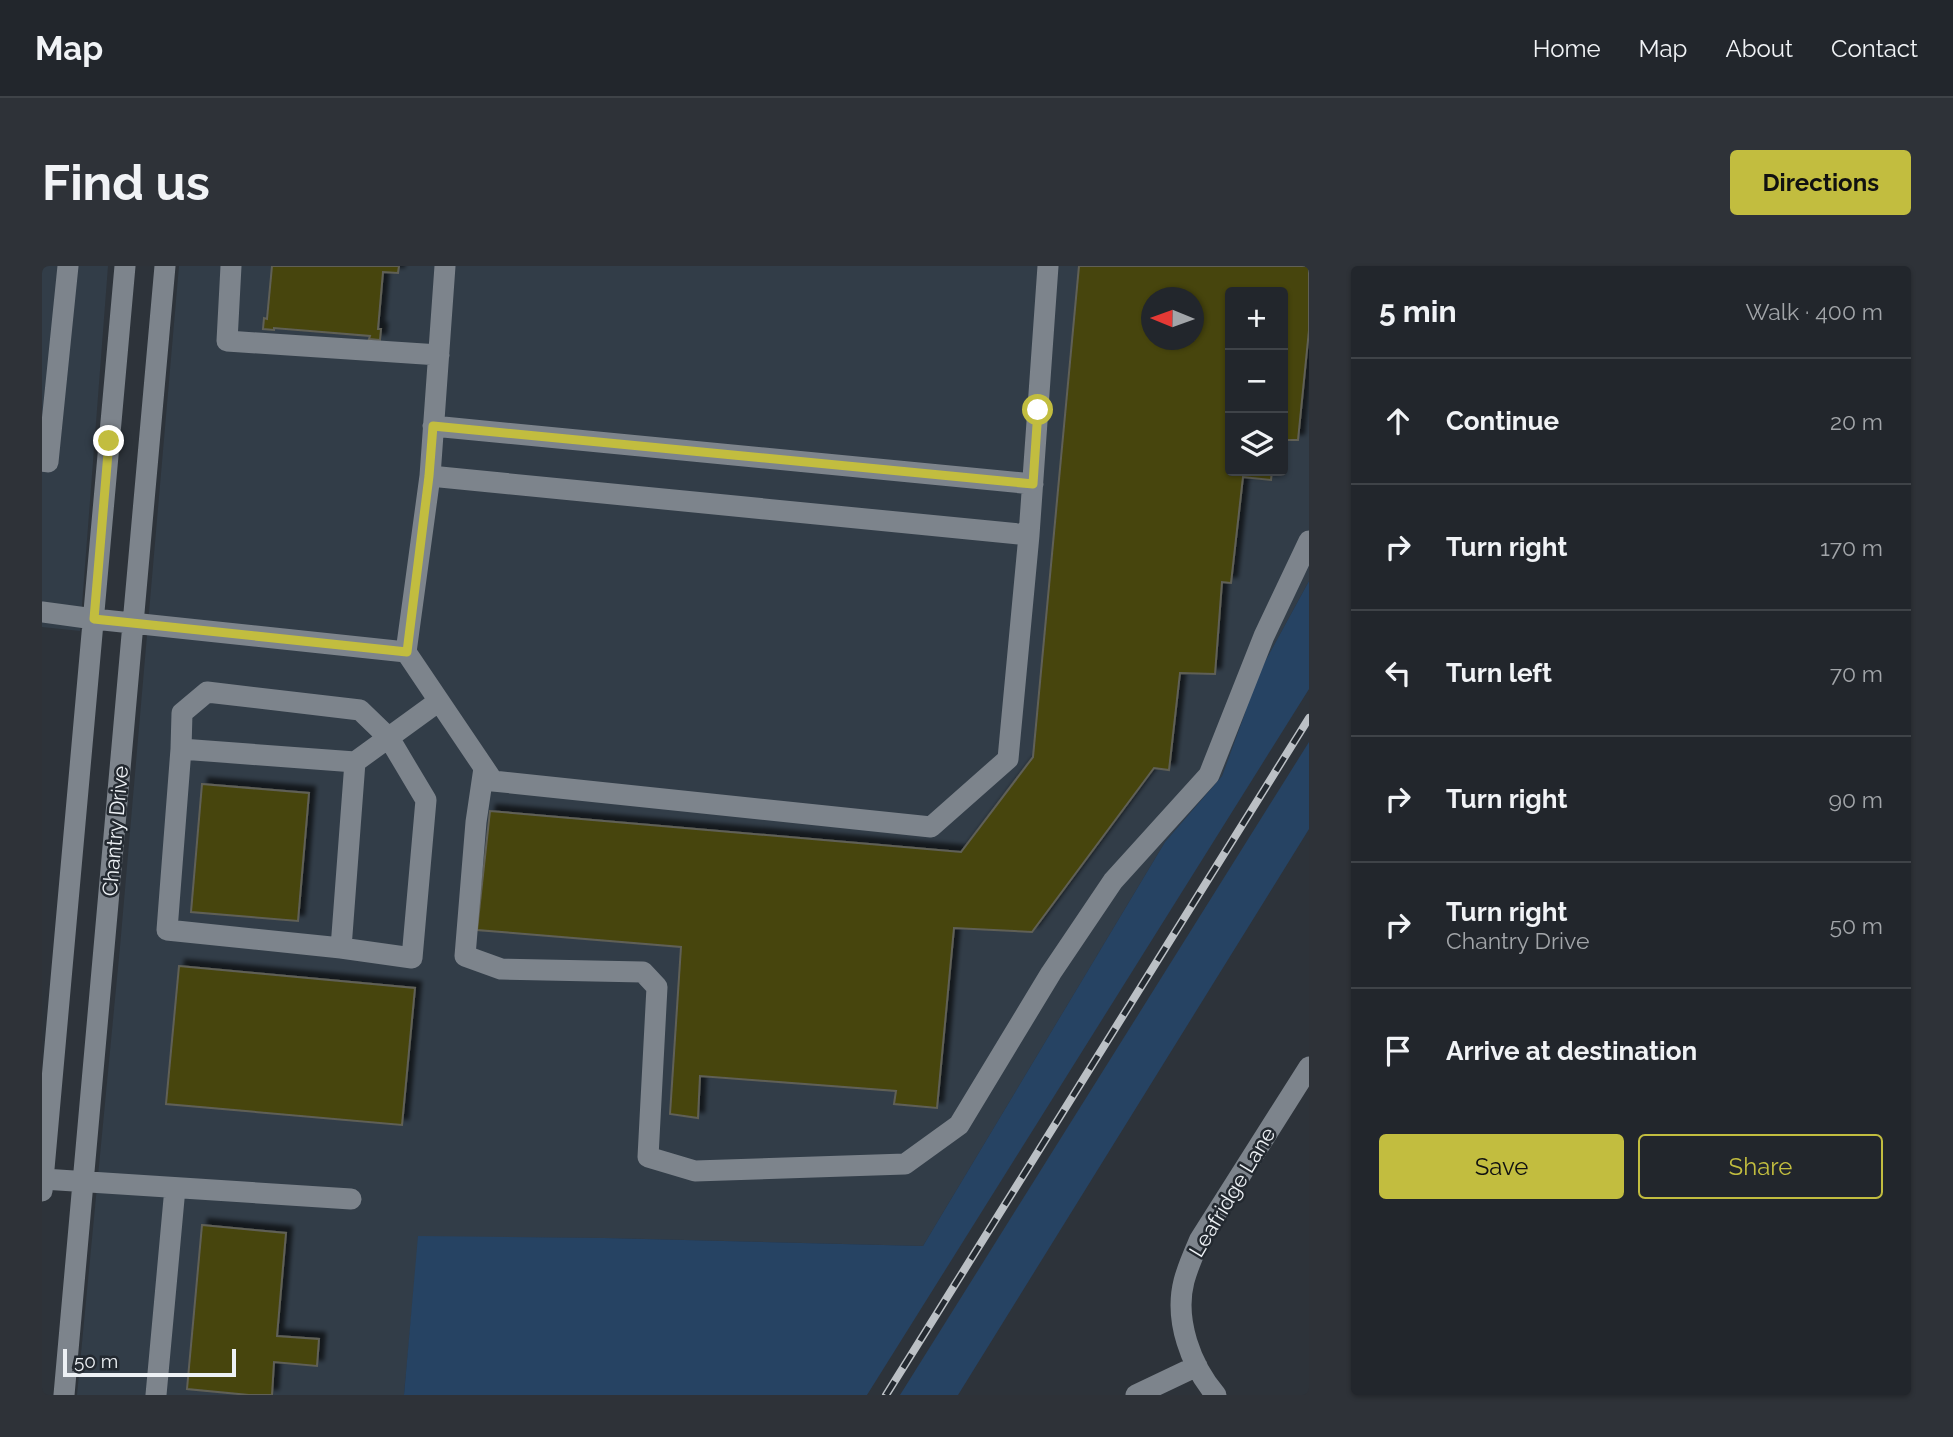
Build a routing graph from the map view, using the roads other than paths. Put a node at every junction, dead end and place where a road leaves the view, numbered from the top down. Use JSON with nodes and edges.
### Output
{"nodes":[{"id":1,"x":68,"y":266,"type":"edge"},
{"id":2,"x":125,"y":266,"type":"edge"},
{"id":3,"x":165,"y":266,"type":"edge"},
{"id":4,"x":232,"y":266,"type":"edge"},
{"id":5,"x":446,"y":266,"type":"edge"},
{"id":6,"x":1048,"y":266,"type":"edge"},
{"id":7,"x":439,"y":355,"type":"junction"},
{"id":8,"x":433,"y":426,"type":"junction"},
{"id":9,"x":42,"y":461,"type":"edge"},
{"id":10,"x":429,"y":476,"type":"junction"},
{"id":11,"x":1033,"y":484,"type":"junction"},
{"id":12,"x":1029,"y":535,"type":"junction"},
{"id":13,"x":1309,"y":541,"type":"edge"},
{"id":14,"x":42,"y":612,"type":"edge"},
{"id":15,"x":94,"y":619,"type":"junction"},
{"id":16,"x":134,"y":623,"type":"junction"},
{"id":17,"x":407,"y":652,"type":"junction"},
{"id":18,"x":439,"y":701,"type":"junction"},
{"id":19,"x":389,"y":738,"type":"junction"},
{"id":20,"x":181,"y":749,"type":"junction"},
{"id":21,"x":355,"y":762,"type":"junction"},
{"id":22,"x":484,"y":768,"type":"junction"},
{"id":23,"x":341,"y":948,"type":"junction"},
{"id":24,"x":1309,"y":1067,"type":"edge"},
{"id":25,"x":1302,"y":1093,"type":"edge"},
{"id":26,"x":84,"y":1182,"type":"junction"},
{"id":27,"x":43,"y":1185,"type":"edge"},
{"id":28,"x":175,"y":1188,"type":"junction"},
{"id":29,"x":351,"y":1199,"type":"dead end"},
{"id":30,"x":1197,"y":1366,"type":"junction"},
{"id":31,"x":64,"y":1395,"type":"edge"},
{"id":32,"x":156,"y":1395,"type":"edge"},
{"id":33,"x":1136,"y":1395,"type":"edge"},
{"id":34,"x":1216,"y":1395,"type":"edge"}],
"edges":[{"from":1,"to":9,"type":"street"},
{"from":2,"to":15,"type":"street","name":"Chantry Drive"},
{"from":3,"to":16,"type":"street","name":"Chantry Drive"},
{"from":4,"to":7,"type":"street"},
{"from":5,"to":7,"type":"street"},
{"from":6,"to":11,"type":"street"},
{"from":7,"to":8,"type":"street"},
{"from":8,"to":10,"type":"street"},
{"from":8,"to":11,"type":"street"},
{"from":10,"to":12,"type":"street"},
{"from":10,"to":17,"type":"street"},
{"from":11,"to":12,"type":"street"},
{"from":12,"to":22,"type":"street"},
{"from":13,"to":22,"type":"street"},
{"from":14,"to":15,"type":"street"},
{"from":15,"to":16,"type":"street"},
{"from":15,"to":27,"type":"street","name":"Chantry Drive"},
{"from":16,"to":17,"type":"street"},
{"from":16,"to":26,"type":"street","name":"Chantry Drive"},
{"from":17,"to":18,"type":"street"},
{"from":18,"to":19,"type":"street"},
{"from":18,"to":22,"type":"street"},
{"from":19,"to":20,"type":"street"},
{"from":19,"to":21,"type":"street"},
{"from":19,"to":23,"type":"street"},
{"from":20,"to":21,"type":"street"},
{"from":20,"to":23,"type":"street"},
{"from":21,"to":23,"type":"street"},
{"from":24,"to":25,"type":"street","name":"Leafridge Lane"},
{"from":25,"to":30,"type":"street","name":"Leafridge Lane"},
{"from":26,"to":27,"type":"street"},
{"from":26,"to":28,"type":"street"},
{"from":26,"to":31,"type":"street","name":"Chantry Drive"},
{"from":28,"to":29,"type":"street"},
{"from":28,"to":32,"type":"street"},
{"from":30,"to":33,"type":"street"},
{"from":30,"to":34,"type":"street","name":"Leafridge Lane"}]}
